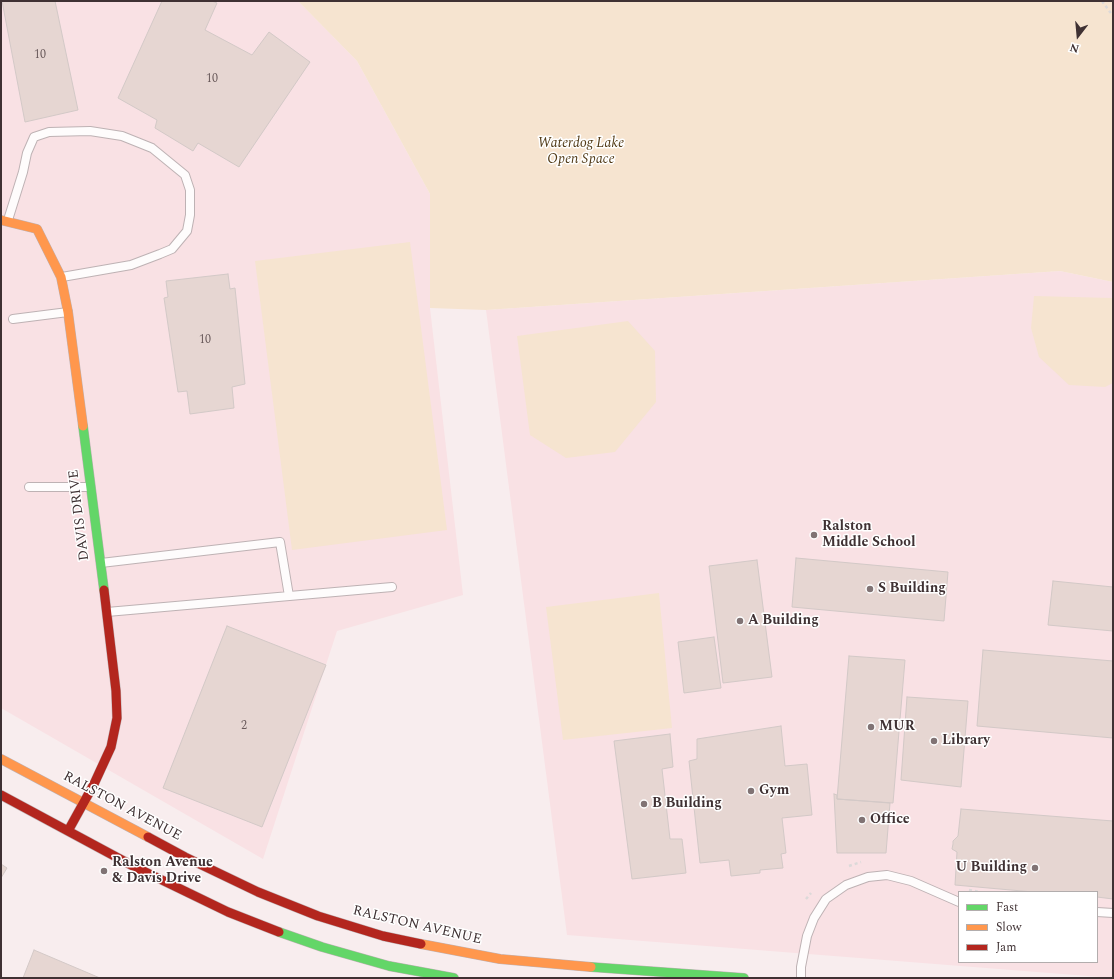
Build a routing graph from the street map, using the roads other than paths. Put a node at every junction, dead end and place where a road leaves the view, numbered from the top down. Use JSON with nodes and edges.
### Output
{"nodes":[{"id":1,"x":4,"y":221,"type":"edge"},
{"id":2,"x":61,"y":277,"type":"junction"},
{"id":3,"x":68,"y":312,"type":"junction"},
{"id":4,"x":13,"y":320,"type":"dead end"},
{"id":5,"x":29,"y":487,"type":"dead end"},
{"id":6,"x":91,"y":487,"type":"junction"},
{"id":7,"x":100,"y":563,"type":"junction"},
{"id":8,"x":392,"y":587,"type":"dead end"},
{"id":9,"x":289,"y":596,"type":"junction"},
{"id":10,"x":106,"y":612,"type":"junction"},
{"id":11,"x":1,"y":759,"type":"edge"},
{"id":12,"x":1,"y":795,"type":"edge"},
{"id":13,"x":84,"y":803,"type":"junction"},
{"id":14,"x":68,"y":831,"type":"junction"},
{"id":15,"x":958,"y":902,"type":"edge"},
{"id":16,"x":1098,"y":912,"type":"edge"},
{"id":17,"x":1113,"y":913,"type":"edge"},
{"id":18,"x":454,"y":978,"type":"edge"},
{"id":19,"x":744,"y":978,"type":"edge"},
{"id":20,"x":801,"y":978,"type":"edge"}],
"edges":[{"from":1,"to":2,"type":"main road","name":"DAVIS DRIVE"},
{"from":1,"to":2,"type":"lane"},
{"from":2,"to":3,"type":"main road","name":"DAVIS DRIVE"},
{"from":3,"to":4,"type":"lane"},
{"from":3,"to":6,"type":"main road","name":"DAVIS DRIVE"},
{"from":5,"to":6,"type":"lane"},
{"from":6,"to":7,"type":"main road","name":"DAVIS DRIVE"},
{"from":7,"to":9,"type":"lane"},
{"from":7,"to":10,"type":"main road","name":"DAVIS DRIVE"},
{"from":8,"to":9,"type":"lane"},
{"from":9,"to":10,"type":"lane"},
{"from":10,"to":13,"type":"main road","name":"DAVIS DRIVE"},
{"from":11,"to":13,"type":"main road","name":"RALSTON AVENUE"},
{"from":12,"to":14,"type":"main road"},
{"from":13,"to":14,"type":"main road","name":"DAVIS DRIVE"},
{"from":13,"to":19,"type":"main road","name":"RALSTON AVENUE"},
{"from":14,"to":18,"type":"main road"},
{"from":15,"to":20,"type":"lane"},
{"from":16,"to":17,"type":"lane"}]}
